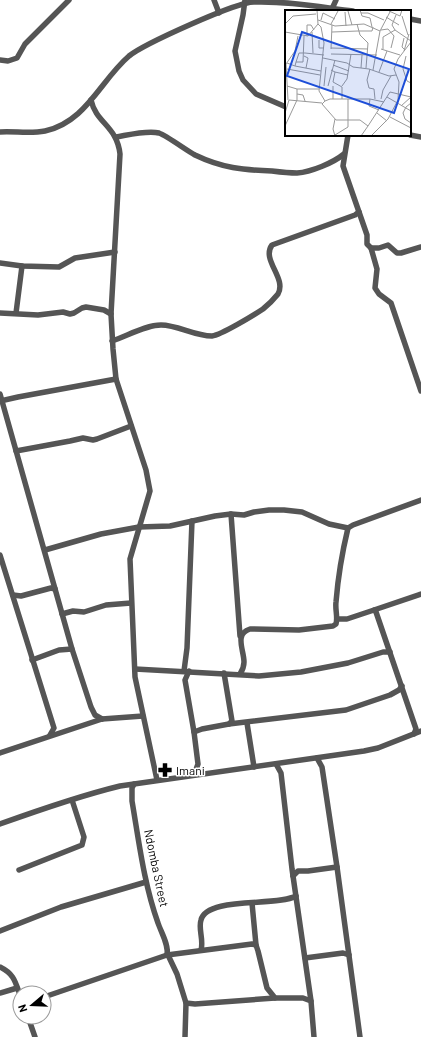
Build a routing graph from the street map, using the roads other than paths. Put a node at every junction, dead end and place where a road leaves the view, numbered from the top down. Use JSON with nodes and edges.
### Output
{"nodes":[{"id":1,"x":69,"y":0,"type":"edge"},
{"id":2,"x":214,"y":0,"type":"edge"},
{"id":3,"x":336,"y":0,"type":"edge"},
{"id":4,"x":245,"y":2,"type":"edge"},
{"id":5,"x":332,"y":10,"type":"edge"},
{"id":6,"x":219,"y":13,"type":"junction"},
{"id":7,"x":411,"y":19,"type":"edge"},
{"id":8,"x":421,"y":21,"type":"edge"},
{"id":9,"x":0,"y":60,"type":"edge"},
{"id":10,"x":91,"y":100,"type":"junction"},
{"id":11,"x":285,"y":106,"type":"edge"},
{"id":12,"x":84,"y":109,"type":"junction"},
{"id":13,"x":94,"y":112,"type":"junction"},
{"id":14,"x":0,"y":132,"type":"edge"},
{"id":15,"x":411,"y":135,"type":"edge"},
{"id":16,"x":348,"y":136,"type":"edge"},
{"id":17,"x":116,"y":137,"type":"junction"},
{"id":18,"x":421,"y":137,"type":"edge"},
{"id":19,"x":344,"y":154,"type":"junction"},
{"id":20,"x":358,"y":214,"type":"junction"},
{"id":21,"x":421,"y":246,"type":"edge"},
{"id":22,"x":371,"y":248,"type":"junction"},
{"id":23,"x":115,"y":252,"type":"junction"},
{"id":24,"x":0,"y":263,"type":"edge"},
{"id":25,"x":22,"y":266,"type":"junction"},
{"id":26,"x":0,"y":313,"type":"edge"},
{"id":27,"x":16,"y":313,"type":"junction"},
{"id":28,"x":111,"y":314,"type":"junction"},
{"id":29,"x":112,"y":341,"type":"junction"},
{"id":30,"x":116,"y":380,"type":"junction"},
{"id":31,"x":421,"y":391,"type":"edge"},
{"id":32,"x":0,"y":394,"type":"edge"},
{"id":33,"x":1,"y":401,"type":"edge"},
{"id":34,"x":130,"y":426,"type":"junction"},
{"id":35,"x":16,"y":452,"type":"junction"},
{"id":36,"x":421,"y":500,"type":"edge"},
{"id":37,"x":231,"y":514,"type":"junction"},
{"id":38,"x":192,"y":522,"type":"junction"},
{"id":39,"x":139,"y":526,"type":"junction"},
{"id":40,"x":348,"y":528,"type":"junction"},
{"id":41,"x":45,"y":550,"type":"junction"},
{"id":42,"x":0,"y":555,"type":"edge"},
{"id":43,"x":55,"y":589,"type":"junction"},
{"id":44,"x":421,"y":594,"type":"edge"},
{"id":45,"x":13,"y":595,"type":"junction"},
{"id":46,"x":131,"y":603,"type":"junction"},
{"id":47,"x":374,"y":610,"type":"junction"},
{"id":48,"x":62,"y":614,"type":"junction"},
{"id":49,"x":337,"y":619,"type":"junction"},
{"id":50,"x":241,"y":638,"type":"junction"},
{"id":51,"x":72,"y":649,"type":"junction"},
{"id":52,"x":390,"y":652,"type":"junction"},
{"id":53,"x":32,"y":660,"type":"junction"},
{"id":54,"x":135,"y":669,"type":"junction"},
{"id":55,"x":187,"y":671,"type":"junction"},
{"id":56,"x":224,"y":673,"type":"junction"},
{"id":57,"x":240,"y":674,"type":"junction"},
{"id":58,"x":402,"y":686,"type":"junction"},
{"id":59,"x":95,"y":715,"type":"junction"},
{"id":60,"x":143,"y":716,"type":"junction"},
{"id":61,"x":102,"y":719,"type":"junction"},
{"id":62,"x":90,"y":723,"type":"junction"},
{"id":63,"x":246,"y":723,"type":"junction"},
{"id":64,"x":229,"y":724,"type":"junction"},
{"id":65,"x":54,"y":728,"type":"junction"},
{"id":66,"x":421,"y":731,"type":"edge"},
{"id":67,"x":60,"y":732,"type":"junction"},
{"id":68,"x":194,"y":732,"type":"junction"},
{"id":69,"x":414,"y":734,"type":"junction"},
{"id":70,"x":50,"y":736,"type":"junction"},
{"id":71,"x":0,"y":753,"type":"edge"},
{"id":72,"x":317,"y":758,"type":"junction"},
{"id":73,"x":276,"y":764,"type":"junction"},
{"id":74,"x":254,"y":767,"type":"junction"},
{"id":75,"x":194,"y":775,"type":"junction"},
{"id":76,"x":157,"y":780,"type":"junction"},
{"id":77,"x":134,"y":784,"type":"junction"},
{"id":78,"x":72,"y":800,"type":"junction"},
{"id":79,"x":0,"y":824,"type":"edge"},
{"id":80,"x":337,"y":867,"type":"junction"},
{"id":81,"x":19,"y":870,"type":"dead end"},
{"id":82,"x":293,"y":876,"type":"junction"},
{"id":83,"x":146,"y":882,"type":"junction"},
{"id":84,"x":296,"y":896,"type":"junction"},
{"id":85,"x":252,"y":903,"type":"junction"},
{"id":86,"x":0,"y":931,"type":"edge"},
{"id":87,"x":256,"y":945,"type":"junction"},
{"id":88,"x":201,"y":950,"type":"junction"},
{"id":89,"x":349,"y":954,"type":"junction"},
{"id":90,"x":168,"y":955,"type":"junction"},
{"id":91,"x":305,"y":958,"type":"junction"},
{"id":92,"x":0,"y":967,"type":"edge"},
{"id":93,"x":17,"y":985,"type":"edge"},
{"id":94,"x":12,"y":990,"type":"edge"},
{"id":95,"x":309,"y":990,"type":"junction"},
{"id":96,"x":0,"y":993,"type":"edge"},
{"id":97,"x":52,"y":994,"type":"edge"},
{"id":98,"x":275,"y":998,"type":"junction"},
{"id":99,"x":303,"y":998,"type":"junction"},
{"id":100,"x":311,"y":1001,"type":"junction"},
{"id":101,"x":186,"y":1003,"type":"junction"},
{"id":102,"x":31,"y":1025,"type":"edge"},
{"id":103,"x":35,"y":1037,"type":"edge"},
{"id":104,"x":185,"y":1037,"type":"edge"},
{"id":105,"x":314,"y":1037,"type":"edge"},
{"id":106,"x":360,"y":1037,"type":"edge"}],
"edges":[{"from":1,"to":9,"type":"street"},
{"from":2,"to":6,"type":"street"},
{"from":3,"to":5,"type":"street"},
{"from":4,"to":5,"type":"street"},
{"from":4,"to":6,"type":"street"},
{"from":4,"to":11,"type":"street"},
{"from":6,"to":10,"type":"street"},
{"from":7,"to":8,"type":"street"},
{"from":10,"to":12,"type":"street"},
{"from":10,"to":13,"type":"street"},
{"from":12,"to":13,"type":"street"},
{"from":12,"to":14,"type":"street"},
{"from":13,"to":17,"type":"street"},
{"from":15,"to":18,"type":"street"},
{"from":16,"to":19,"type":"street"},
{"from":17,"to":19,"type":"street"},
{"from":17,"to":23,"type":"street"},
{"from":19,"to":20,"type":"street"},
{"from":20,"to":22,"type":"street"},
{"from":20,"to":29,"type":"street"},
{"from":21,"to":22,"type":"street"},
{"from":22,"to":31,"type":"street"},
{"from":23,"to":25,"type":"street"},
{"from":23,"to":28,"type":"street"},
{"from":24,"to":25,"type":"street"},
{"from":25,"to":27,"type":"street"},
{"from":26,"to":27,"type":"street"},
{"from":27,"to":28,"type":"street"},
{"from":28,"to":29,"type":"street"},
{"from":29,"to":30,"type":"street"},
{"from":30,"to":33,"type":"street"},
{"from":30,"to":34,"type":"street"},
{"from":32,"to":33,"type":"street"},
{"from":33,"to":35,"type":"street"},
{"from":34,"to":35,"type":"street"},
{"from":34,"to":39,"type":"street"},
{"from":35,"to":41,"type":"street"},
{"from":36,"to":40,"type":"street"},
{"from":37,"to":38,"type":"street"},
{"from":37,"to":40,"type":"street"},
{"from":37,"to":50,"type":"street"},
{"from":38,"to":39,"type":"street"},
{"from":38,"to":55,"type":"street"},
{"from":39,"to":41,"type":"street"},
{"from":39,"to":46,"type":"street"},
{"from":40,"to":49,"type":"street"},
{"from":41,"to":43,"type":"street"},
{"from":42,"to":45,"type":"street"},
{"from":43,"to":45,"type":"street"},
{"from":43,"to":48,"type":"street"},
{"from":44,"to":47,"type":"street"},
{"from":45,"to":53,"type":"street"},
{"from":46,"to":48,"type":"street"},
{"from":46,"to":54,"type":"street"},
{"from":47,"to":49,"type":"street"},
{"from":47,"to":52,"type":"street"},
{"from":48,"to":51,"type":"street"},
{"from":49,"to":50,"type":"street"},
{"from":50,"to":57,"type":"street"},
{"from":51,"to":53,"type":"street"},
{"from":51,"to":59,"type":"street"},
{"from":52,"to":57,"type":"street"},
{"from":52,"to":58,"type":"street"},
{"from":53,"to":65,"type":"street"},
{"from":54,"to":55,"type":"street"},
{"from":54,"to":60,"type":"street"},
{"from":55,"to":56,"type":"street"},
{"from":55,"to":68,"type":"street"},
{"from":56,"to":57,"type":"street"},
{"from":56,"to":64,"type":"street"},
{"from":58,"to":63,"type":"street"},
{"from":58,"to":69,"type":"street"},
{"from":59,"to":61,"type":"street"},
{"from":59,"to":62,"type":"street"},
{"from":60,"to":61,"type":"street"},
{"from":60,"to":76,"type":"street"},
{"from":61,"to":62,"type":"street"},
{"from":62,"to":67,"type":"street"},
{"from":63,"to":64,"type":"street"},
{"from":63,"to":74,"type":"street"},
{"from":64,"to":68,"type":"street"},
{"from":65,"to":67,"type":"street"},
{"from":65,"to":70,"type":"street"},
{"from":66,"to":69,"type":"street"},
{"from":67,"to":70,"type":"street"},
{"from":68,"to":75,"type":"street"},
{"from":69,"to":72,"type":"street"},
{"from":70,"to":71,"type":"street"},
{"from":72,"to":73,"type":"street"},
{"from":72,"to":80,"type":"street"},
{"from":73,"to":74,"type":"street"},
{"from":73,"to":82,"type":"street"},
{"from":74,"to":75,"type":"street"},
{"from":75,"to":76,"type":"street"},
{"from":76,"to":77,"type":"street"},
{"from":77,"to":78,"type":"street"},
{"from":77,"to":83,"type":"street","name":"Ndomba Street"},
{"from":78,"to":79,"type":"street"},
{"from":78,"to":81,"type":"street"},
{"from":80,"to":82,"type":"street"},
{"from":80,"to":89,"type":"street"},
{"from":82,"to":84,"type":"street"},
{"from":83,"to":86,"type":"street"},
{"from":83,"to":90,"type":"street","name":"Ndomba Street"},
{"from":84,"to":85,"type":"street"},
{"from":84,"to":91,"type":"street"},
{"from":85,"to":87,"type":"street"},
{"from":85,"to":88,"type":"street"},
{"from":87,"to":88,"type":"street"},
{"from":87,"to":98,"type":"street"},
{"from":88,"to":90,"type":"street"},
{"from":89,"to":91,"type":"street"},
{"from":89,"to":106,"type":"street"},
{"from":90,"to":97,"type":"street"},
{"from":90,"to":101,"type":"street","name":"Ndomba Street"},
{"from":91,"to":95,"type":"street"},
{"from":92,"to":93,"type":"street"},
{"from":94,"to":96,"type":"street"},
{"from":95,"to":99,"type":"street"},
{"from":95,"to":100,"type":"street"},
{"from":98,"to":99,"type":"street"},
{"from":98,"to":101,"type":"street"},
{"from":99,"to":100,"type":"street"},
{"from":100,"to":105,"type":"street"},
{"from":101,"to":104,"type":"street","name":"Ndomba Street"},
{"from":102,"to":103,"type":"street"}]}
